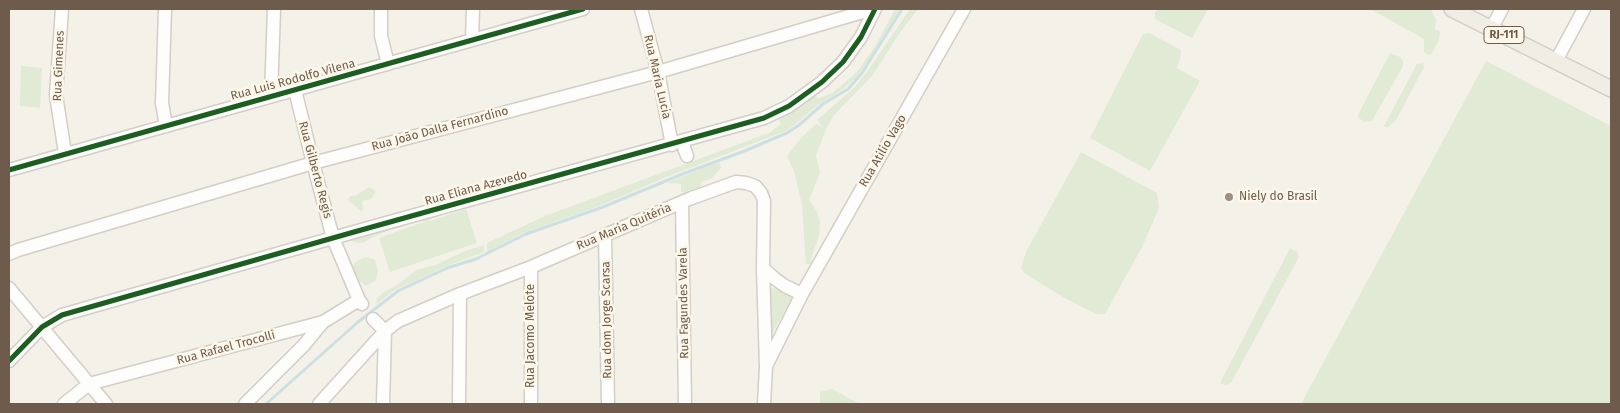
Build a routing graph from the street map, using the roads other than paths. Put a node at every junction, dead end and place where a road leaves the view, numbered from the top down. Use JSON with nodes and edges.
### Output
{"nodes":[{"id":1,"x":62,"y":9,"type":"edge"},
{"id":2,"x":165,"y":9,"type":"edge"},
{"id":3,"x":274,"y":9,"type":"edge"},
{"id":4,"x":381,"y":9,"type":"edge"},
{"id":5,"x":473,"y":9,"type":"edge"},
{"id":6,"x":583,"y":9,"type":"edge"},
{"id":7,"x":641,"y":9,"type":"edge"},
{"id":8,"x":874,"y":9,"type":"edge"},
{"id":9,"x":964,"y":9,"type":"edge"},
{"id":10,"x":1452,"y":9,"type":"edge"},
{"id":11,"x":1502,"y":9,"type":"edge"},
{"id":12,"x":1584,"y":9,"type":"edge"},
{"id":13,"x":546,"y":14,"type":"edge"},
{"id":14,"x":1492,"y":29,"type":"junction"},
{"id":15,"x":472,"y":40,"type":"junction"},
{"id":16,"x":1556,"y":61,"type":"junction"},
{"id":17,"x":388,"y":64,"type":"junction"},
{"id":18,"x":658,"y":72,"type":"junction"},
{"id":19,"x":1611,"y":89,"type":"edge"},
{"id":20,"x":295,"y":90,"type":"junction"},
{"id":21,"x":271,"y":96,"type":"junction"},
{"id":22,"x":166,"y":126,"type":"junction"},
{"id":23,"x":677,"y":143,"type":"junction"},
{"id":24,"x":65,"y":153,"type":"junction"},
{"id":25,"x":687,"y":156,"type":"dead end"},
{"id":26,"x":313,"y":163,"type":"junction"},
{"id":27,"x":9,"y":170,"type":"edge"},
{"id":28,"x":682,"y":202,"type":"junction"},
{"id":29,"x":605,"y":235,"type":"junction"},
{"id":30,"x":333,"y":238,"type":"junction"},
{"id":31,"x":9,"y":254,"type":"edge"},
{"id":32,"x":531,"y":267,"type":"junction"},
{"id":33,"x":763,"y":268,"type":"junction"},
{"id":34,"x":9,"y":288,"type":"edge"},
{"id":35,"x":460,"y":294,"type":"junction"},
{"id":36,"x":802,"y":294,"type":"junction"},
{"id":37,"x":360,"y":302,"type":"joint"},
{"id":38,"x":374,"y":319,"type":"dead end"},
{"id":39,"x":323,"y":322,"type":"junction"},
{"id":40,"x":42,"y":327,"type":"junction"},
{"id":41,"x":385,"y":331,"type":"junction"},
{"id":42,"x":9,"y":361,"type":"edge"},
{"id":43,"x":766,"y":367,"type":"junction"},
{"id":44,"x":89,"y":384,"type":"junction"},
{"id":45,"x":64,"y":404,"type":"edge"},
{"id":46,"x":106,"y":404,"type":"edge"},
{"id":47,"x":245,"y":404,"type":"edge"},
{"id":48,"x":319,"y":404,"type":"edge"},
{"id":49,"x":382,"y":404,"type":"edge"},
{"id":50,"x":459,"y":404,"type":"edge"},
{"id":51,"x":531,"y":404,"type":"edge"},
{"id":52,"x":608,"y":404,"type":"edge"},
{"id":53,"x":685,"y":404,"type":"edge"},
{"id":54,"x":764,"y":404,"type":"edge"}],
"edges":[{"from":1,"to":24,"type":"street","name":"Rua Gimenes"},
{"from":2,"to":22,"type":"street"},
{"from":3,"to":21,"type":"street"},
{"from":4,"to":17,"type":"street"},
{"from":5,"to":15,"type":"street"},
{"from":6,"to":13,"type":"street","name":"Rua Luis Rodolfo Vilena"},
{"from":7,"to":18,"type":"street","name":"Rua Maria Lucia"},
{"from":8,"to":18,"type":"street","name":"Rua João Dalla Fernardino"},
{"from":8,"to":23,"type":"street","name":"Rua Eliana Azevedo"},
{"from":9,"to":36,"type":"street","name":"Rua Atilio Vago"},
{"from":10,"to":14,"type":"main road","number":"RJ-111"},
{"from":11,"to":14,"type":"street"},
{"from":12,"to":16,"type":"street"},
{"from":13,"to":15,"type":"street","name":"Rua Luis Rodolfo Vilena"},
{"from":14,"to":16,"type":"main road","number":"RJ-111"},
{"from":15,"to":17,"type":"street","name":"Rua Luis Rodolfo Vilena"},
{"from":16,"to":19,"type":"main road","number":"RJ-111"},
{"from":17,"to":20,"type":"street","name":"Rua Luis Rodolfo Vilena"},
{"from":18,"to":23,"type":"street","name":"Rua Maria Lucia"},
{"from":18,"to":26,"type":"street","name":"Rua João Dalla Fernardino"},
{"from":20,"to":21,"type":"street","name":"Rua Luis Rodolfo Vilena"},
{"from":20,"to":26,"type":"street","name":"Rua Gilberto Regis"},
{"from":21,"to":22,"type":"street","name":"Rua Luis Rodolfo Vilena"},
{"from":22,"to":24,"type":"street","name":"Rua Luis Rodolfo Vilena"},
{"from":23,"to":25,"type":"street","name":"Rua Maria Lucia"},
{"from":23,"to":30,"type":"street","name":"Rua Eliana Azevedo"},
{"from":24,"to":27,"type":"street","name":"Rua Luis Rodolfo Vilena"},
{"from":26,"to":30,"type":"street","name":"Rua Gilberto Regis"},
{"from":26,"to":31,"type":"street","name":"Rua João Dalla Fernardino"},
{"from":28,"to":29,"type":"street","name":"Rua Maria Quitéria"},
{"from":28,"to":33,"type":"street","name":"Rua Maria Quitéria"},
{"from":28,"to":53,"type":"street","name":"Rua Fagundes Varela"},
{"from":29,"to":32,"type":"street","name":"Rua Maria Quitéria"},
{"from":29,"to":52,"type":"street","name":"Rua dom Jorge Scarsa"},
{"from":30,"to":37,"type":"street","name":"Rua Gilberto Regis"},
{"from":30,"to":40,"type":"street","name":"Rua Eliana Azevedo"},
{"from":32,"to":35,"type":"street","name":"Rua Maria Quitéria"},
{"from":32,"to":51,"type":"street","name":"Rua Jacomo Melote"},
{"from":33,"to":36,"type":"street"},
{"from":33,"to":43,"type":"street","name":"Rua Maria Quitéria"},
{"from":34,"to":40,"type":"street"},
{"from":35,"to":41,"type":"street","name":"Rua Maria Quitéria"},
{"from":35,"to":50,"type":"street"},
{"from":36,"to":43,"type":"street","name":"Rua Atilio Vago"},
{"from":37,"to":39,"type":"street","name":"Rua Rafael Trocolli"},
{"from":38,"to":41,"type":"street"},
{"from":39,"to":44,"type":"street","name":"Rua Rafael Trocolli"},
{"from":39,"to":47,"type":"street"},
{"from":40,"to":42,"type":"street","name":"Rua Eliana Azevedo"},
{"from":40,"to":44,"type":"street"},
{"from":41,"to":48,"type":"street","name":"Rua Maria Quitéria"},
{"from":41,"to":49,"type":"street"},
{"from":43,"to":54,"type":"street","name":"Rua Maria Quitéria"},
{"from":44,"to":45,"type":"street"},
{"from":44,"to":46,"type":"street"}]}
